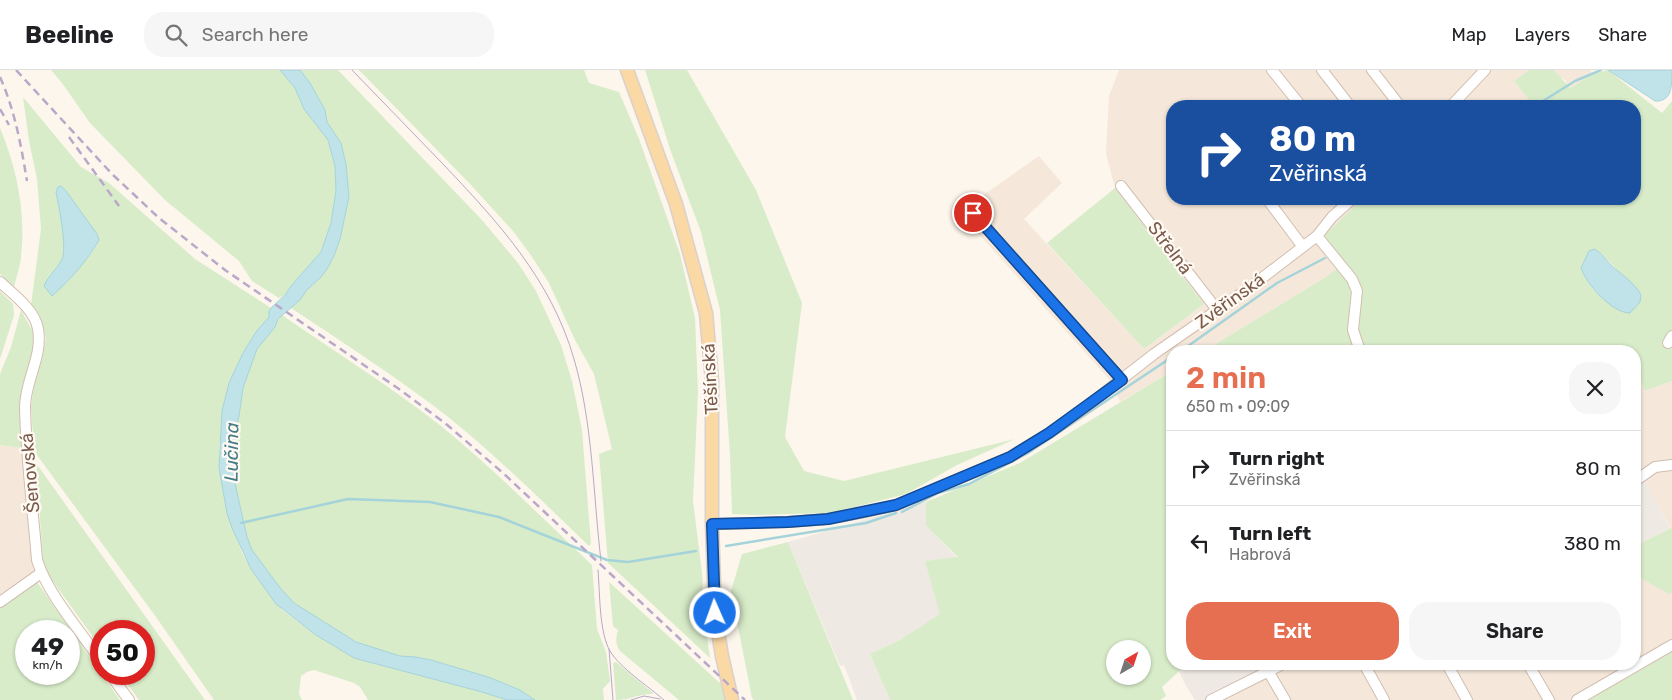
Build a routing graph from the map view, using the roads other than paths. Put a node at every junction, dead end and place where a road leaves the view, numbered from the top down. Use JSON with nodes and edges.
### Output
{"nodes":[{"id":1,"x":627,"y":70,"type":"edge"},
{"id":2,"x":1272,"y":70,"type":"edge"},
{"id":3,"x":1322,"y":70,"type":"edge"},
{"id":4,"x":1372,"y":70,"type":"edge"},
{"id":5,"x":1485,"y":70,"type":"edge"},
{"id":6,"x":1296,"y":100,"type":"edge"},
{"id":7,"x":1345,"y":100,"type":"edge"},
{"id":8,"x":1395,"y":100,"type":"edge"},
{"id":9,"x":1457,"y":100,"type":"edge"},
{"id":10,"x":1121,"y":186,"type":"dead end"},
{"id":11,"x":1272,"y":205,"type":"edge"},
{"id":12,"x":1345,"y":205,"type":"edge"},
{"id":13,"x":973,"y":213,"type":"dead end"},
{"id":14,"x":1316,"y":236,"type":"junction"},
{"id":15,"x":1303,"y":247,"type":"junction"},
{"id":16,"x":0,"y":282,"type":"edge"},
{"id":17,"x":1218,"y":312,"type":"junction"},
{"id":18,"x":1168,"y":345,"type":"edge"},
{"id":19,"x":1358,"y":345,"type":"edge"},
{"id":20,"x":1166,"y":346,"type":"edge"},
{"id":21,"x":1122,"y":380,"type":"junction"},
{"id":22,"x":1672,"y":465,"type":"edge"},
{"id":23,"x":1641,"y":477,"type":"edge"},
{"id":24,"x":712,"y":524,"type":"junction"},
{"id":25,"x":41,"y":573,"type":"junction"},
{"id":26,"x":0,"y":602,"type":"edge"},
{"id":27,"x":90,"y":645,"type":"edge"},
{"id":28,"x":1672,"y":646,"type":"edge"},
{"id":29,"x":1641,"y":664,"type":"edge"},
{"id":30,"x":1367,"y":670,"type":"edge"},
{"id":31,"x":1450,"y":670,"type":"edge"},
{"id":32,"x":1532,"y":670,"type":"edge"},
{"id":33,"x":1630,"y":670,"type":"edge"},
{"id":34,"x":1268,"y":671,"type":"joint"},
{"id":35,"x":118,"y":685,"type":"edge"},
{"id":36,"x":129,"y":700,"type":"edge"},
{"id":37,"x":732,"y":700,"type":"edge"},
{"id":38,"x":1211,"y":700,"type":"edge"},
{"id":39,"x":1285,"y":700,"type":"edge"},
{"id":40,"x":1384,"y":700,"type":"edge"},
{"id":41,"x":1467,"y":700,"type":"edge"},
{"id":42,"x":1549,"y":700,"type":"edge"},
{"id":43,"x":1577,"y":700,"type":"edge"}],
"edges":[{"from":1,"to":24,"type":"main road","name":"Těšínská"},
{"from":2,"to":6,"type":"street"},
{"from":3,"to":7,"type":"street"},
{"from":4,"to":8,"type":"street"},
{"from":5,"to":9,"type":"street"},
{"from":10,"to":17,"type":"street","name":"Střelná"},
{"from":11,"to":15,"type":"street"},
{"from":12,"to":14,"type":"street","name":"Zvěřinská"},
{"from":13,"to":21,"type":"street"},
{"from":14,"to":15,"type":"street","name":"Zvěřinská"},
{"from":14,"to":19,"type":"street"},
{"from":15,"to":17,"type":"street","name":"Zvěřinská"},
{"from":16,"to":25,"type":"street","name":"Šenovská"},
{"from":17,"to":18,"type":"street","name":"Zvěřinská"},
{"from":20,"to":21,"type":"street","name":"Zvěřinská"},
{"from":21,"to":24,"type":"street","name":"Zvěřinská"},
{"from":22,"to":23,"type":"street"},
{"from":24,"to":37,"type":"main road","name":"Těšínská"},
{"from":25,"to":26,"type":"street"},
{"from":25,"to":27,"type":"street","name":"Šenovská"},
{"from":28,"to":29,"type":"street"},
{"from":30,"to":40,"type":"street"},
{"from":31,"to":41,"type":"street"},
{"from":32,"to":42,"type":"street"},
{"from":33,"to":43,"type":"street"},
{"from":34,"to":38,"type":"street"},
{"from":34,"to":39,"type":"street"},
{"from":35,"to":36,"type":"street"}]}
